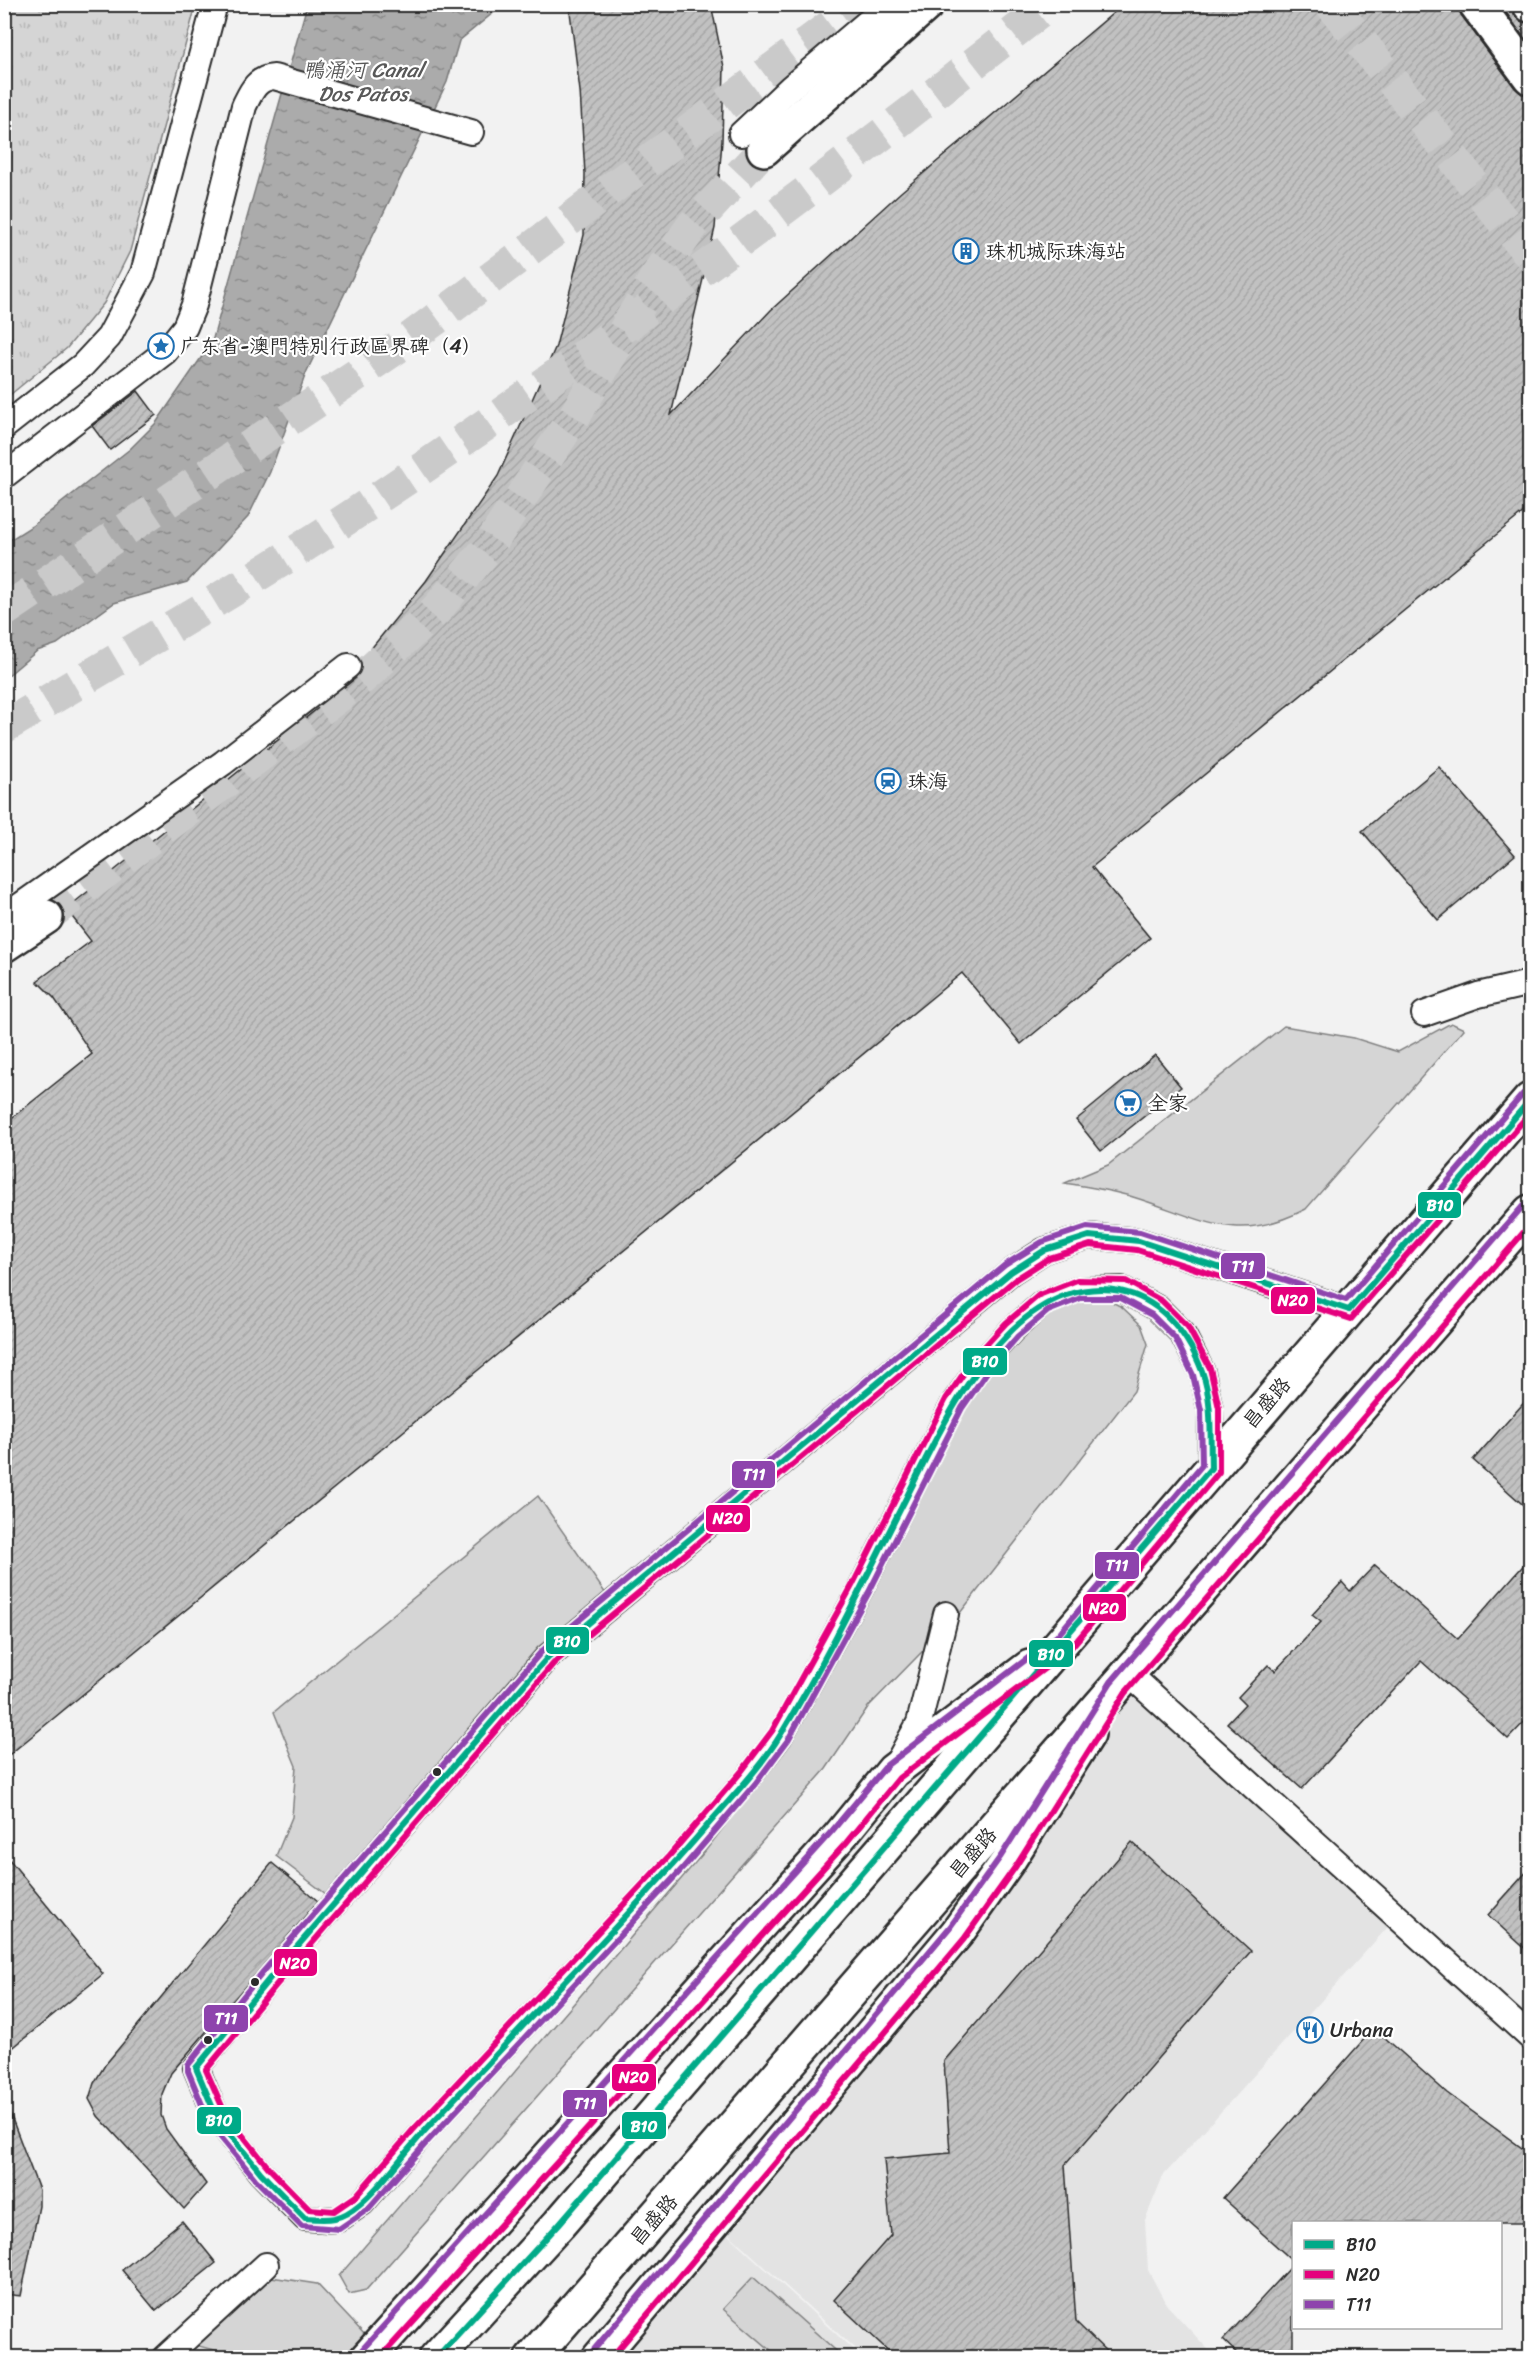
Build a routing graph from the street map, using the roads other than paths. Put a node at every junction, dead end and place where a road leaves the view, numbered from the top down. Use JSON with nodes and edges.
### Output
{"nodes":[{"id":1,"x":215,"y":4,"type":"edge"},
{"id":2,"x":889,"y":4,"type":"edge"},
{"id":3,"x":927,"y":4,"type":"edge"},
{"id":4,"x":1476,"y":4,"type":"edge"},
{"id":5,"x":1530,"y":77,"type":"edge"},
{"id":6,"x":471,"y":132,"type":"dead end"},
{"id":7,"x":752,"y":141,"type":"joint"},
{"id":8,"x":4,"y":427,"type":"edge"},
{"id":9,"x":4,"y":476,"type":"edge"},
{"id":10,"x":348,"y":666,"type":"dead end"},
{"id":11,"x":46,"y":917,"type":"tunnel mouth"},
{"id":12,"x":8,"y":941,"type":"edge"},
{"id":13,"x":1530,"y":983,"type":"edge"},
{"id":14,"x":1424,"y":1014,"type":"dead end"},
{"id":15,"x":1530,"y":1100,"type":"edge"},
{"id":16,"x":1530,"y":1212,"type":"edge"},
{"id":17,"x":1349,"y":1310,"type":"junction"},
{"id":18,"x":1211,"y":1468,"type":"junction"},
{"id":19,"x":946,"y":1614,"type":"dead end"},
{"id":20,"x":1063,"y":1643,"type":"junction"},
{"id":21,"x":1123,"y":1681,"type":"junction"},
{"id":22,"x":893,"y":1771,"type":"junction"},
{"id":23,"x":1530,"y":2037,"type":"edge"},
{"id":24,"x":266,"y":2265,"type":"dead end"},
{"id":25,"x":165,"y":2358,"type":"edge"},
{"id":26,"x":367,"y":2358,"type":"edge"},
{"id":27,"x":436,"y":2358,"type":"edge"},
{"id":28,"x":532,"y":2358,"type":"edge"},
{"id":29,"x":599,"y":2358,"type":"edge"}],
"edges":[{"from":1,"to":8,"type":"lane"},
{"from":2,"to":7,"type":"lane"},
{"from":3,"to":7,"type":"main road"},
{"from":4,"to":5,"type":"main road"},
{"from":6,"to":9,"type":"lane"},
{"from":10,"to":12,"type":"lane"},
{"from":11,"to":12,"type":"main road"},
{"from":13,"to":14,"type":"lane"},
{"from":15,"to":17,"type":"main road","name":"昌盛路"},
{"from":16,"to":21,"type":"main road","name":"昌盛路"},
{"from":17,"to":18,"type":"main road","name":"昌盛路"},
{"from":17,"to":18,"type":"lane"},
{"from":18,"to":20,"type":"main road","name":"昌盛路"},
{"from":19,"to":22,"type":"lane"},
{"from":20,"to":22,"type":"main road"},
{"from":20,"to":27,"type":"main road","name":"昌盛路"},
{"from":21,"to":23,"type":"lane"},
{"from":21,"to":28,"type":"main road","name":"昌盛路"},
{"from":21,"to":29,"type":"main road"},
{"from":22,"to":26,"type":"main road"},
{"from":24,"to":25,"type":"lane"}]}
